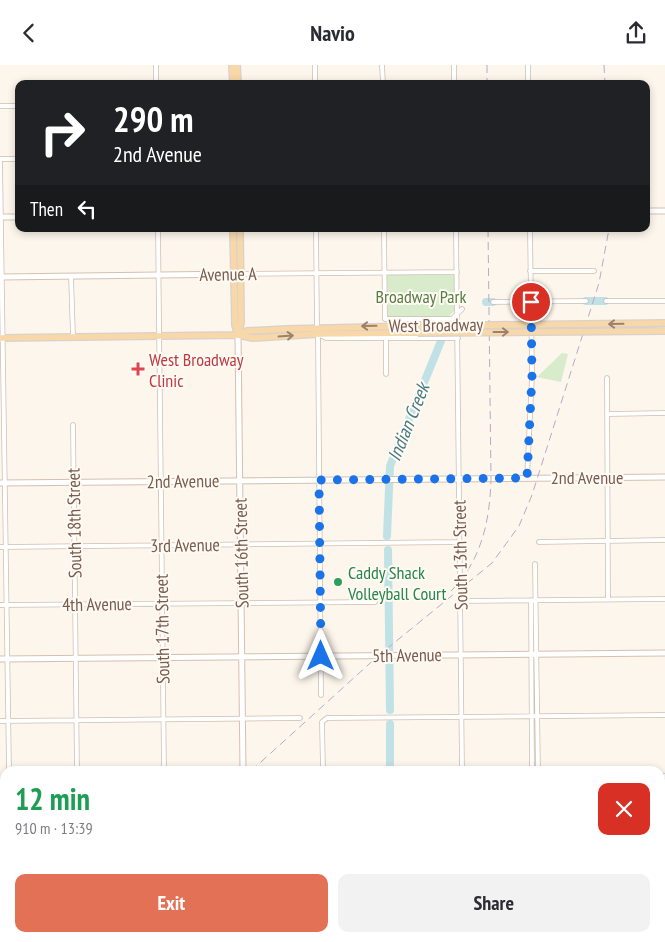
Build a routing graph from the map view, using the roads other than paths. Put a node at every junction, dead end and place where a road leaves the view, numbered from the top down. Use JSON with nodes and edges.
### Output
{"nodes":[{"id":1,"x":156,"y":65,"type":"edge"},
{"id":2,"x":232,"y":65,"type":"edge"},
{"id":3,"x":237,"y":65,"type":"edge"},
{"id":4,"x":315,"y":65,"type":"edge"},
{"id":5,"x":382,"y":65,"type":"edge"},
{"id":6,"x":454,"y":65,"type":"edge"},
{"id":7,"x":528,"y":65,"type":"edge"},
{"id":8,"x":156,"y":80,"type":"edge"},
{"id":9,"x":233,"y":80,"type":"edge"},
{"id":10,"x":238,"y":80,"type":"edge"},
{"id":11,"x":315,"y":80,"type":"edge"},
{"id":12,"x":383,"y":80,"type":"edge"},
{"id":13,"x":454,"y":80,"type":"edge"},
{"id":14,"x":528,"y":80,"type":"edge"},
{"id":15,"x":0,"y":106,"type":"edge"},
{"id":16,"x":15,"y":106,"type":"edge"},
{"id":17,"x":0,"y":159,"type":"edge"},
{"id":18,"x":15,"y":159,"type":"edge"},
{"id":19,"x":650,"y":211,"type":"edge"},
{"id":20,"x":665,"y":211,"type":"edge"},
{"id":21,"x":1,"y":217,"type":"edge"},
{"id":22,"x":15,"y":217,"type":"edge"},
{"id":23,"x":158,"y":232,"type":"edge"},
{"id":24,"x":233,"y":232,"type":"edge"},
{"id":25,"x":240,"y":232,"type":"edge"},
{"id":26,"x":316,"y":232,"type":"edge"},
{"id":27,"x":384,"y":232,"type":"edge"},
{"id":28,"x":456,"y":232,"type":"edge"},
{"id":29,"x":530,"y":232,"type":"edge"},
{"id":30,"x":530,"y":271,"type":"junction"},
{"id":31,"x":594,"y":271,"type":"dead end"},
{"id":32,"x":457,"y":272,"type":"junction"},
{"id":33,"x":385,"y":273,"type":"junction"},
{"id":34,"x":237,"y":274,"type":"junction"},
{"id":35,"x":317,"y":274,"type":"junction"},
{"id":36,"x":158,"y":275,"type":"junction"},
{"id":37,"x":71,"y":276,"type":"junction"},
{"id":38,"x":1,"y":277,"type":"edge"},
{"id":39,"x":586,"y":301,"type":"dead end"},
{"id":40,"x":606,"y":301,"type":"dead end"},
{"id":41,"x":665,"y":301,"type":"edge"},
{"id":42,"x":493,"y":302,"type":"dead end"},
{"id":43,"x":531,"y":302,"type":"junction"},
{"id":44,"x":462,"y":309,"type":"dead end"},
{"id":45,"x":457,"y":313,"type":"junction"},
{"id":46,"x":665,"y":323,"type":"edge"},
{"id":47,"x":318,"y":331,"type":"junction"},
{"id":48,"x":665,"y":331,"type":"edge"},
{"id":49,"x":238,"y":335,"type":"junction"},
{"id":50,"x":159,"y":336,"type":"junction"},
{"id":51,"x":73,"y":337,"type":"junction"},
{"id":52,"x":2,"y":338,"type":"edge"},
{"id":53,"x":386,"y":338,"type":"junction"},
{"id":54,"x":458,"y":338,"type":"junction"},
{"id":55,"x":386,"y":374,"type":"dead end"},
{"id":56,"x":607,"y":378,"type":"dead end"},
{"id":57,"x":665,"y":413,"type":"edge"},
{"id":58,"x":608,"y":414,"type":"junction"},
{"id":59,"x":73,"y":425,"type":"dead end"},
{"id":60,"x":606,"y":477,"type":"junction"},
{"id":61,"x":665,"y":477,"type":"edge"},
{"id":62,"x":527,"y":478,"type":"junction"},
{"id":63,"x":459,"y":479,"type":"junction"},
{"id":64,"x":319,"y":480,"type":"junction"},
{"id":65,"x":161,"y":481,"type":"junction"},
{"id":66,"x":240,"y":481,"type":"junction"},
{"id":67,"x":74,"y":482,"type":"junction"},
{"id":68,"x":3,"y":483,"type":"edge"},
{"id":69,"x":665,"y":540,"type":"edge"},
{"id":70,"x":607,"y":541,"type":"junction"},
{"id":71,"x":460,"y":542,"type":"junction"},
{"id":72,"x":539,"y":542,"type":"dead end"},
{"id":73,"x":320,"y":543,"type":"junction"},
{"id":74,"x":162,"y":545,"type":"junction"},
{"id":75,"x":241,"y":545,"type":"junction"},
{"id":76,"x":75,"y":546,"type":"junction"},
{"id":77,"x":0,"y":547,"type":"edge"},
{"id":78,"x":7,"y":547,"type":"junction"},
{"id":79,"x":535,"y":565,"type":"dead end"},
{"id":80,"x":608,"y":599,"type":"junction"},
{"id":81,"x":665,"y":599,"type":"edge"},
{"id":82,"x":533,"y":600,"type":"junction"},
{"id":83,"x":461,"y":601,"type":"junction"},
{"id":84,"x":321,"y":602,"type":"junction"},
{"id":85,"x":375,"y":602,"type":"dead end"},
{"id":86,"x":241,"y":603,"type":"junction"},
{"id":87,"x":162,"y":604,"type":"junction"},
{"id":88,"x":0,"y":605,"type":"edge"},
{"id":89,"x":7,"y":605,"type":"junction"},
{"id":90,"x":76,"y":605,"type":"junction"},
{"id":91,"x":665,"y":653,"type":"edge"},
{"id":92,"x":534,"y":654,"type":"junction"},
{"id":93,"x":461,"y":655,"type":"junction"},
{"id":94,"x":321,"y":656,"type":"junction"},
{"id":95,"x":163,"y":657,"type":"junction"},
{"id":96,"x":242,"y":657,"type":"junction"},
{"id":97,"x":76,"y":658,"type":"junction"},
{"id":98,"x":0,"y":659,"type":"edge"},
{"id":99,"x":8,"y":659,"type":"junction"},
{"id":100,"x":321,"y":695,"type":"dead end"},
{"id":101,"x":665,"y":715,"type":"edge"},
{"id":102,"x":462,"y":716,"type":"junction"},
{"id":103,"x":532,"y":716,"type":"junction"},
{"id":104,"x":537,"y":716,"type":"junction"},
{"id":105,"x":243,"y":718,"type":"junction"},
{"id":106,"x":300,"y":718,"type":"dead end"},
{"id":107,"x":164,"y":719,"type":"junction"},
{"id":108,"x":77,"y":720,"type":"junction"},
{"id":109,"x":0,"y":721,"type":"edge"},
{"id":110,"x":9,"y":721,"type":"junction"},
{"id":111,"x":9,"y":766,"type":"edge"},
{"id":112,"x":77,"y":766,"type":"edge"},
{"id":113,"x":164,"y":766,"type":"edge"},
{"id":114,"x":244,"y":766,"type":"edge"},
{"id":115,"x":323,"y":766,"type":"edge"},
{"id":116,"x":462,"y":766,"type":"edge"},
{"id":117,"x":532,"y":766,"type":"edge"},
{"id":118,"x":538,"y":766,"type":"edge"}],
"edges":[{"from":1,"to":8,"type":"street"},
{"from":2,"to":9,"type":"main road"},
{"from":3,"to":10,"type":"main road"},
{"from":4,"to":11,"type":"street"},
{"from":5,"to":12,"type":"street"},
{"from":6,"to":13,"type":"street"},
{"from":7,"to":14,"type":"street"},
{"from":15,"to":16,"type":"street"},
{"from":17,"to":18,"type":"street"},
{"from":17,"to":21,"type":"street"},
{"from":19,"to":20,"type":"street"},
{"from":21,"to":22,"type":"street"},
{"from":21,"to":38,"type":"street"},
{"from":23,"to":36,"type":"street","name":"South 17th Street"},
{"from":24,"to":34,"type":"main road"},
{"from":25,"to":34,"type":"main road"},
{"from":26,"to":35,"type":"street"},
{"from":27,"to":33,"type":"street"},
{"from":28,"to":32,"type":"street","name":"South 13th Street"},
{"from":29,"to":30,"type":"street"},
{"from":30,"to":31,"type":"street"},
{"from":30,"to":43,"type":"street"},
{"from":32,"to":33,"type":"street","name":"Avenue A"},
{"from":32,"to":45,"type":"street","name":"South 13th Street"},
{"from":33,"to":35,"type":"street","name":"Avenue A"},
{"from":33,"to":45,"type":"street"},
{"from":34,"to":35,"type":"street","name":"Avenue A"},
{"from":34,"to":36,"type":"street","name":"Avenue A"},
{"from":34,"to":49,"type":"main road"},
{"from":35,"to":47,"type":"street"},
{"from":36,"to":37,"type":"street","name":"Avenue A"},
{"from":36,"to":50,"type":"street","name":"South 17th Street"},
{"from":37,"to":38,"type":"street","name":"Avenue A"},
{"from":37,"to":51,"type":"street"},
{"from":38,"to":52,"type":"street"},
{"from":39,"to":43,"type":"street"},
{"from":40,"to":41,"type":"street"},
{"from":42,"to":43,"type":"street"},
{"from":43,"to":62,"type":"street"},
{"from":44,"to":45,"type":"street"},
{"from":45,"to":54,"type":"street","name":"South 13th Street"},
{"from":46,"to":47,"type":"main road","name":"West Broadway","one_way":true,"bridge":true},
{"from":47,"to":48,"type":"main road","name":"West Broadway","one_way":true,"bridge":true},
{"from":47,"to":49,"type":"main road","name":"West Broadway"},
{"from":47,"to":53,"type":"street"},
{"from":47,"to":64,"type":"street"},
{"from":49,"to":50,"type":"main road","name":"West Broadway"},
{"from":49,"to":66,"type":"street","name":"South 16th Street"},
{"from":50,"to":51,"type":"main road","name":"West Broadway"},
{"from":50,"to":65,"type":"street","name":"South 17th Street"},
{"from":51,"to":52,"type":"main road","name":"West Broadway"},
{"from":52,"to":68,"type":"street"},
{"from":53,"to":54,"type":"street"},
{"from":53,"to":55,"type":"street"},
{"from":54,"to":63,"type":"street","name":"South 13th Street"},
{"from":56,"to":58,"type":"street"},
{"from":57,"to":58,"type":"street"},
{"from":58,"to":60,"type":"street"},
{"from":59,"to":67,"type":"street","name":"South 18th Street"},
{"from":60,"to":61,"type":"street","name":"2nd Avenue"},
{"from":60,"to":62,"type":"street","name":"2nd Avenue"},
{"from":60,"to":70,"type":"street"},
{"from":62,"to":63,"type":"street","name":"2nd Avenue"},
{"from":63,"to":64,"type":"street","name":"2nd Avenue"},
{"from":63,"to":71,"type":"street","name":"South 13th Street"},
{"from":64,"to":66,"type":"street","name":"2nd Avenue"},
{"from":64,"to":73,"type":"street"},
{"from":65,"to":66,"type":"street","name":"2nd Avenue"},
{"from":65,"to":67,"type":"street","name":"2nd Avenue"},
{"from":65,"to":74,"type":"street","name":"South 17th Street"},
{"from":66,"to":75,"type":"street","name":"South 16th Street"},
{"from":67,"to":68,"type":"street","name":"2nd Avenue"},
{"from":67,"to":76,"type":"street","name":"South 18th Street"},
{"from":68,"to":78,"type":"street"},
{"from":69,"to":70,"type":"street"},
{"from":70,"to":72,"type":"street"},
{"from":70,"to":80,"type":"street"},
{"from":71,"to":73,"type":"street","name":"3rd Avenue"},
{"from":71,"to":83,"type":"street","name":"South 13th Street"},
{"from":73,"to":75,"type":"street","name":"3rd Avenue"},
{"from":73,"to":84,"type":"street"},
{"from":74,"to":75,"type":"street","name":"3rd Avenue"},
{"from":74,"to":76,"type":"street","name":"3rd Avenue"},
{"from":74,"to":87,"type":"street","name":"South 17th Street"},
{"from":75,"to":86,"type":"street","name":"South 16th Street"},
{"from":76,"to":78,"type":"street","name":"3rd Avenue"},
{"from":76,"to":90,"type":"street","name":"South 18th Street"},
{"from":77,"to":78,"type":"street","name":"3rd Avenue"},
{"from":78,"to":89,"type":"street"},
{"from":79,"to":82,"type":"street"},
{"from":80,"to":81,"type":"street"},
{"from":80,"to":82,"type":"street"},
{"from":82,"to":83,"type":"street"},
{"from":82,"to":92,"type":"street"},
{"from":83,"to":93,"type":"street","name":"South 13th Street"},
{"from":84,"to":85,"type":"street","name":"4th Avenue"},
{"from":84,"to":86,"type":"street","name":"4th Avenue"},
{"from":84,"to":94,"type":"street"},
{"from":86,"to":87,"type":"street","name":"4th Avenue"},
{"from":86,"to":96,"type":"street","name":"South 16th Street"},
{"from":87,"to":90,"type":"street","name":"4th Avenue"},
{"from":87,"to":95,"type":"street","name":"South 17th Street"},
{"from":88,"to":89,"type":"street","name":"4th Avenue"},
{"from":89,"to":90,"type":"street","name":"4th Avenue"},
{"from":89,"to":99,"type":"street"},
{"from":90,"to":97,"type":"street","name":"South 18th Street"},
{"from":91,"to":92,"type":"street","name":"5th Avenue"},
{"from":92,"to":93,"type":"street","name":"5th Avenue"},
{"from":92,"to":103,"type":"street"},
{"from":92,"to":104,"type":"street"},
{"from":93,"to":94,"type":"street","name":"5th Avenue"},
{"from":93,"to":102,"type":"street","name":"South 13th Street"},
{"from":94,"to":96,"type":"street","name":"5th Avenue"},
{"from":94,"to":100,"type":"street"},
{"from":95,"to":96,"type":"street","name":"5th Avenue"},
{"from":95,"to":97,"type":"street","name":"5th Avenue"},
{"from":95,"to":107,"type":"street","name":"South 17th Street"},
{"from":96,"to":105,"type":"street","name":"South 16th Street"},
{"from":97,"to":99,"type":"street","name":"5th Avenue"},
{"from":97,"to":108,"type":"street","name":"South 18th Street"},
{"from":98,"to":99,"type":"street","name":"5th Avenue"},
{"from":99,"to":110,"type":"street"},
{"from":101,"to":104,"type":"street"},
{"from":102,"to":103,"type":"street"},
{"from":102,"to":115,"type":"street"},
{"from":102,"to":116,"type":"street","name":"South 13th Street"},
{"from":103,"to":104,"type":"street"},
{"from":103,"to":117,"type":"street"},
{"from":104,"to":118,"type":"street"},
{"from":105,"to":106,"type":"street"},
{"from":105,"to":107,"type":"street"},
{"from":105,"to":114,"type":"street","name":"South 16th Street"},
{"from":107,"to":108,"type":"street"},
{"from":107,"to":113,"type":"street","name":"South 17th Street"},
{"from":108,"to":110,"type":"street"},
{"from":108,"to":112,"type":"street","name":"South 18th Street"},
{"from":109,"to":110,"type":"street"},
{"from":110,"to":111,"type":"street"}]}
